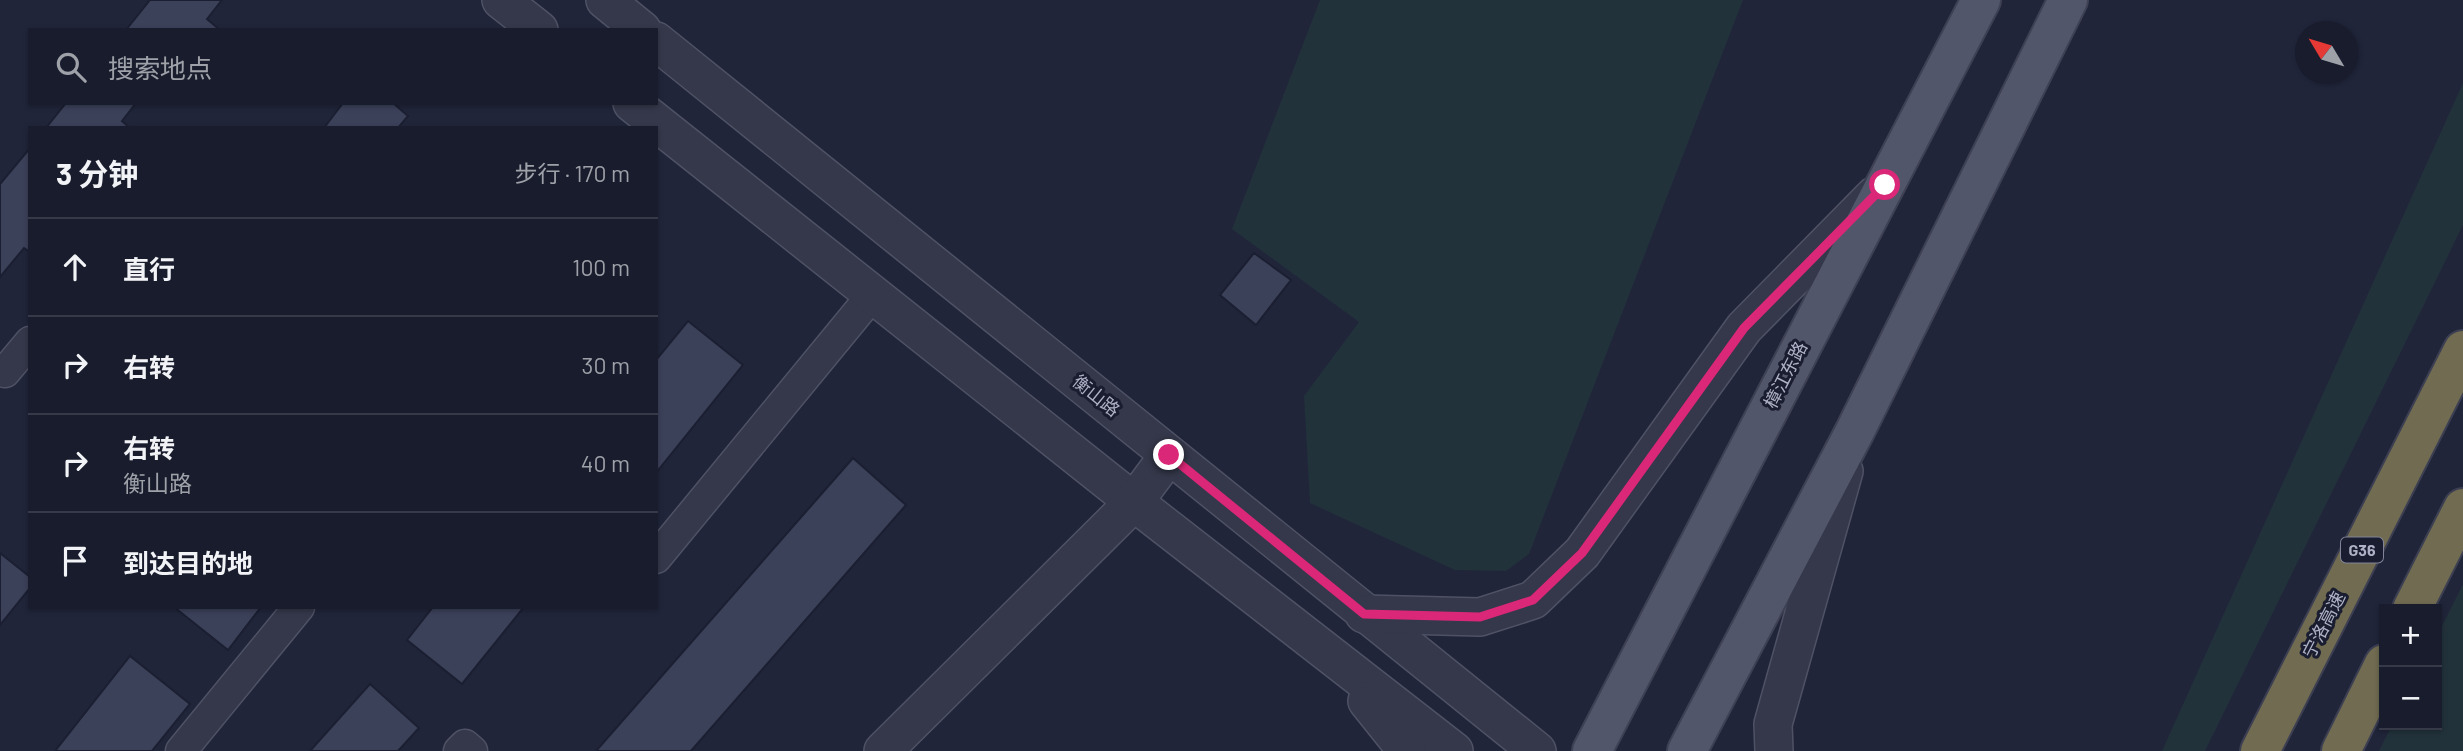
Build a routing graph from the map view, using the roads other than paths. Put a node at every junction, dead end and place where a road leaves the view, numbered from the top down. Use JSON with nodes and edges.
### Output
{"nodes":[{"id":1,"x":501,"y":0,"type":"edge"},
{"id":2,"x":605,"y":0,"type":"edge"},
{"id":3,"x":1981,"y":0,"type":"edge"},
{"id":4,"x":2067,"y":0,"type":"edge"},
{"id":5,"x":536,"y":28,"type":"edge"},
{"id":6,"x":640,"y":28,"type":"edge"},
{"id":7,"x":658,"y":43,"type":"edge"},
{"id":8,"x":635,"y":105,"type":"edge"},
{"id":9,"x":1885,"y":185,"type":"junction"},
{"id":10,"x":874,"y":293,"type":"junction"},
{"id":11,"x":28,"y":344,"type":"edge"},
{"id":12,"x":2463,"y":350,"type":"edge"},
{"id":13,"x":2,"y":373,"type":"edge"},
{"id":14,"x":1855,"y":431,"type":"junction"},
{"id":15,"x":1169,"y":455,"type":"junction"},
{"id":16,"x":1134,"y":502,"type":"junction"},
{"id":17,"x":2463,"y":508,"type":"edge"},
{"id":18,"x":658,"y":556,"type":"edge"},
{"id":19,"x":2415,"y":604,"type":"edge"},
{"id":20,"x":297,"y":609,"type":"edge"},
{"id":21,"x":1364,"y":614,"type":"junction"},
{"id":22,"x":1326,"y":652,"type":"junction"},
{"id":23,"x":2383,"y":667,"type":"edge"},
{"id":24,"x":181,"y":751,"type":"edge"},
{"id":25,"x":459,"y":751,"type":"edge"},
{"id":26,"x":472,"y":751,"type":"edge"},
{"id":27,"x":883,"y":751,"type":"edge"},
{"id":28,"x":1407,"y":751,"type":"edge"},
{"id":29,"x":1454,"y":751,"type":"edge"},
{"id":30,"x":1537,"y":751,"type":"edge"},
{"id":31,"x":1592,"y":751,"type":"edge"},
{"id":32,"x":1687,"y":751,"type":"edge"},
{"id":33,"x":1774,"y":751,"type":"edge"},
{"id":34,"x":2260,"y":751,"type":"edge"},
{"id":35,"x":2341,"y":751,"type":"edge"}],
"edges":[{"from":1,"to":5,"type":"street"},
{"from":2,"to":6,"type":"street"},
{"from":3,"to":9,"type":"main road","name":"樟江东路"},
{"from":4,"to":14,"type":"main road"},
{"from":7,"to":15,"type":"street","name":"衡山路"},
{"from":8,"to":10,"type":"street"},
{"from":9,"to":21,"type":"street"},
{"from":9,"to":31,"type":"main road","name":"樟江东路"},
{"from":10,"to":16,"type":"street"},
{"from":10,"to":18,"type":"street"},
{"from":11,"to":13,"type":"street"},
{"from":12,"to":34,"type":"highway","name":"宁洛高速","number":"G36"},
{"from":14,"to":32,"type":"main road"},
{"from":14,"to":33,"type":"street"},
{"from":15,"to":16,"type":"street"},
{"from":15,"to":21,"type":"street","name":"衡山路"},
{"from":16,"to":22,"type":"street"},
{"from":16,"to":27,"type":"street"},
{"from":17,"to":19,"type":"highway"},
{"from":20,"to":24,"type":"street"},
{"from":21,"to":30,"type":"street","name":"衡山路"},
{"from":22,"to":28,"type":"street"},
{"from":22,"to":29,"type":"street"},
{"from":23,"to":35,"type":"highway"},
{"from":25,"to":26,"type":"street"}]}
